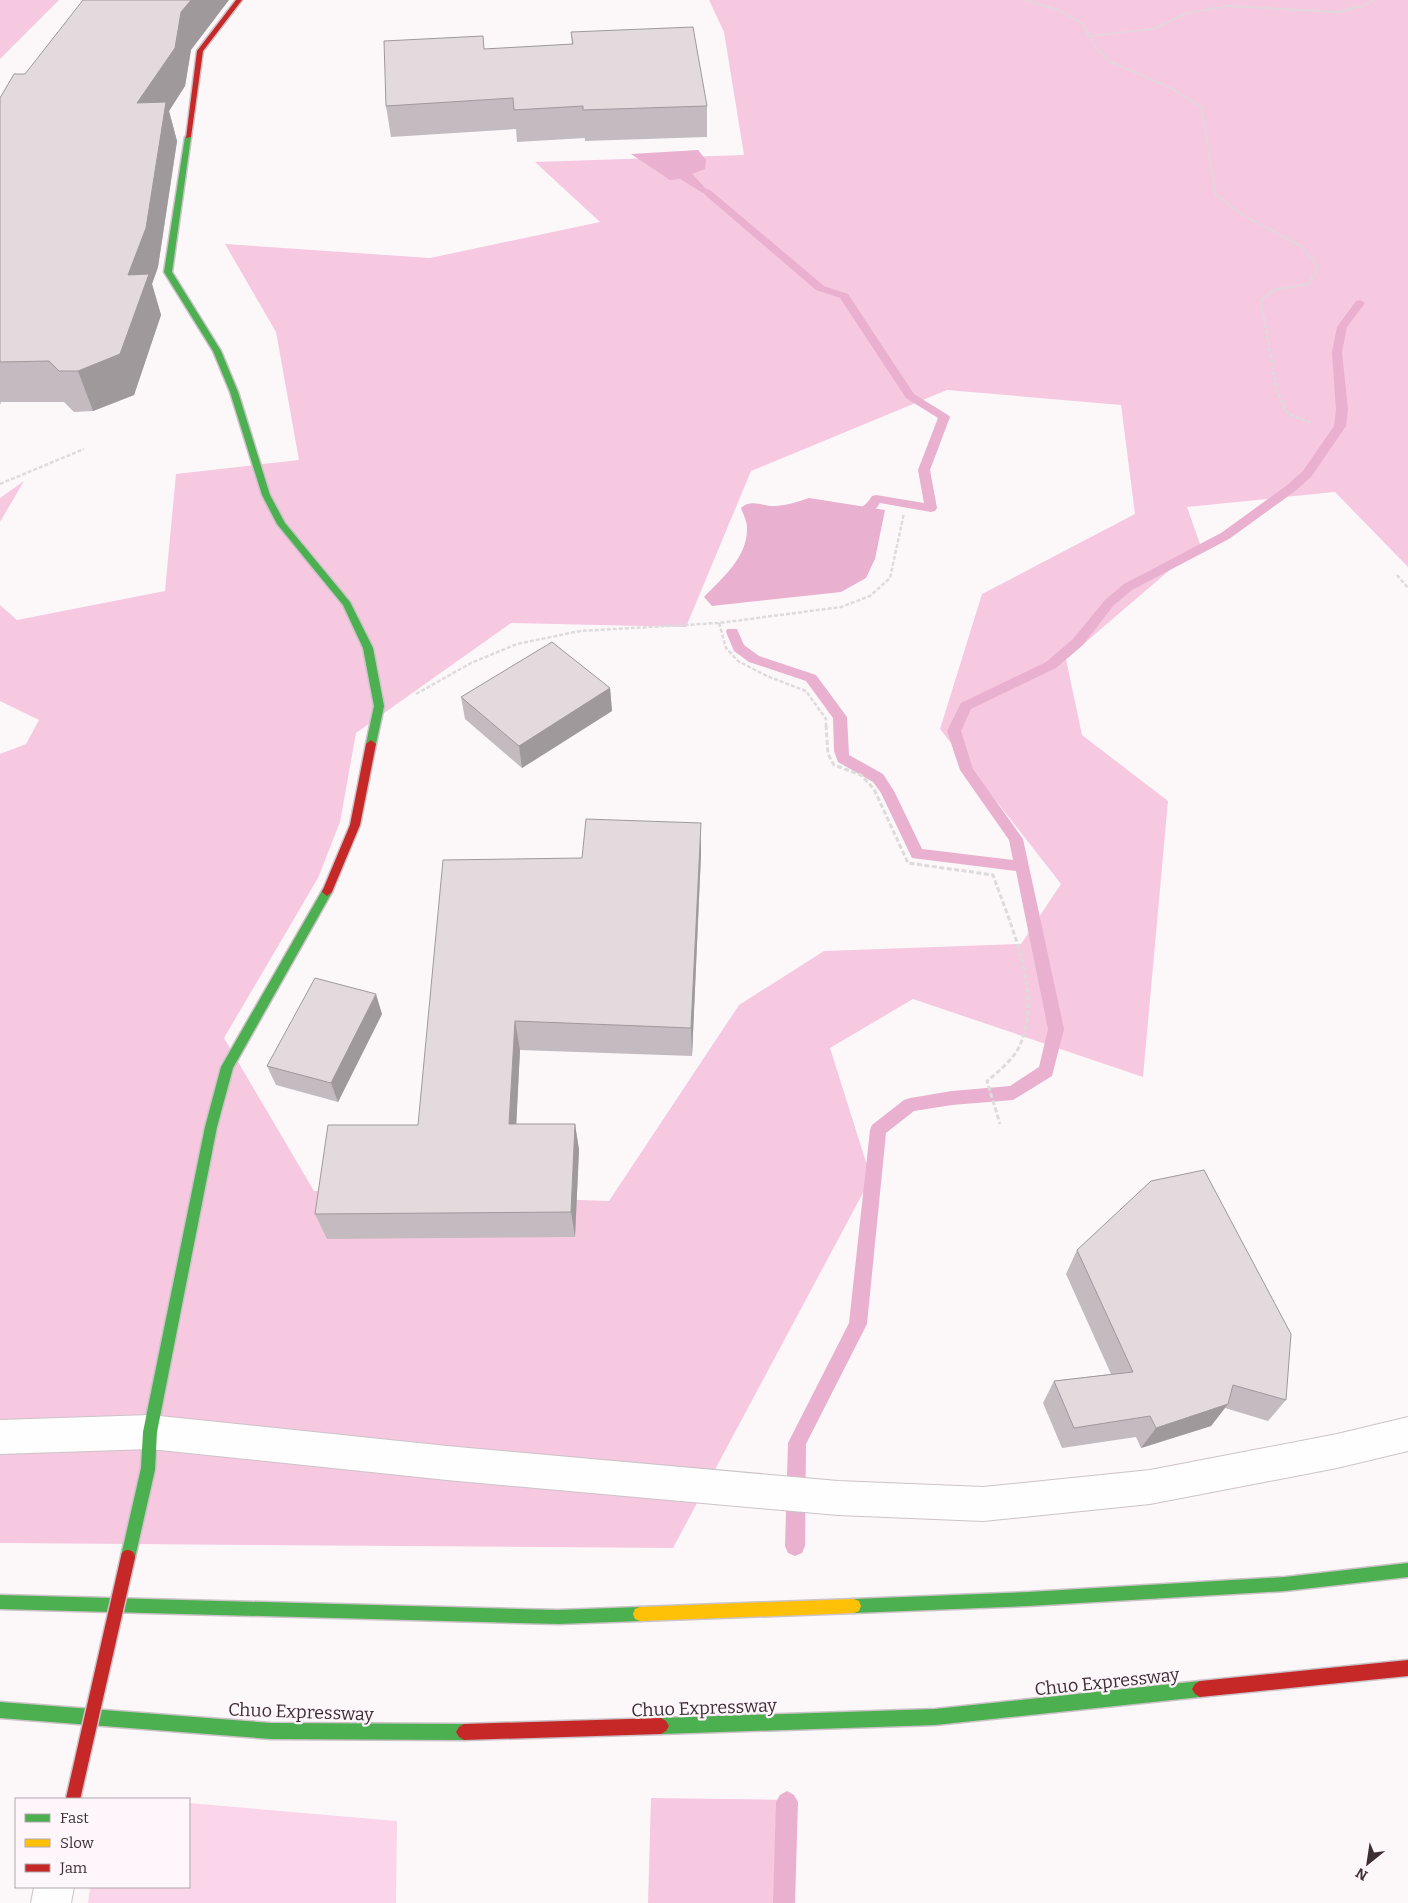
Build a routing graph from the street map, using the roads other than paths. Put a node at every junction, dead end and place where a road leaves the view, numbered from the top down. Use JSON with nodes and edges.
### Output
{"nodes":[{"id":1,"x":239,"y":0,"type":"edge"},
{"id":2,"x":150,"y":1432,"type":"junction"},
{"id":3,"x":1408,"y":1434,"type":"edge"},
{"id":4,"x":0,"y":1437,"type":"edge"},
{"id":5,"x":1408,"y":1570,"type":"edge"},
{"id":6,"x":0,"y":1602,"type":"edge"},
{"id":7,"x":1408,"y":1668,"type":"edge"},
{"id":8,"x":0,"y":1710,"type":"edge"},
{"id":9,"x":73,"y":1798,"type":"edge"}],
"edges":[{"from":1,"to":2,"type":"main road"},
{"from":2,"to":3,"type":"street"},
{"from":2,"to":4,"type":"street"},
{"from":2,"to":9,"type":"main road","bridge":true},
{"from":5,"to":6,"type":"main road"},
{"from":7,"to":8,"type":"main road","name":"Chuo Expressway"}]}
